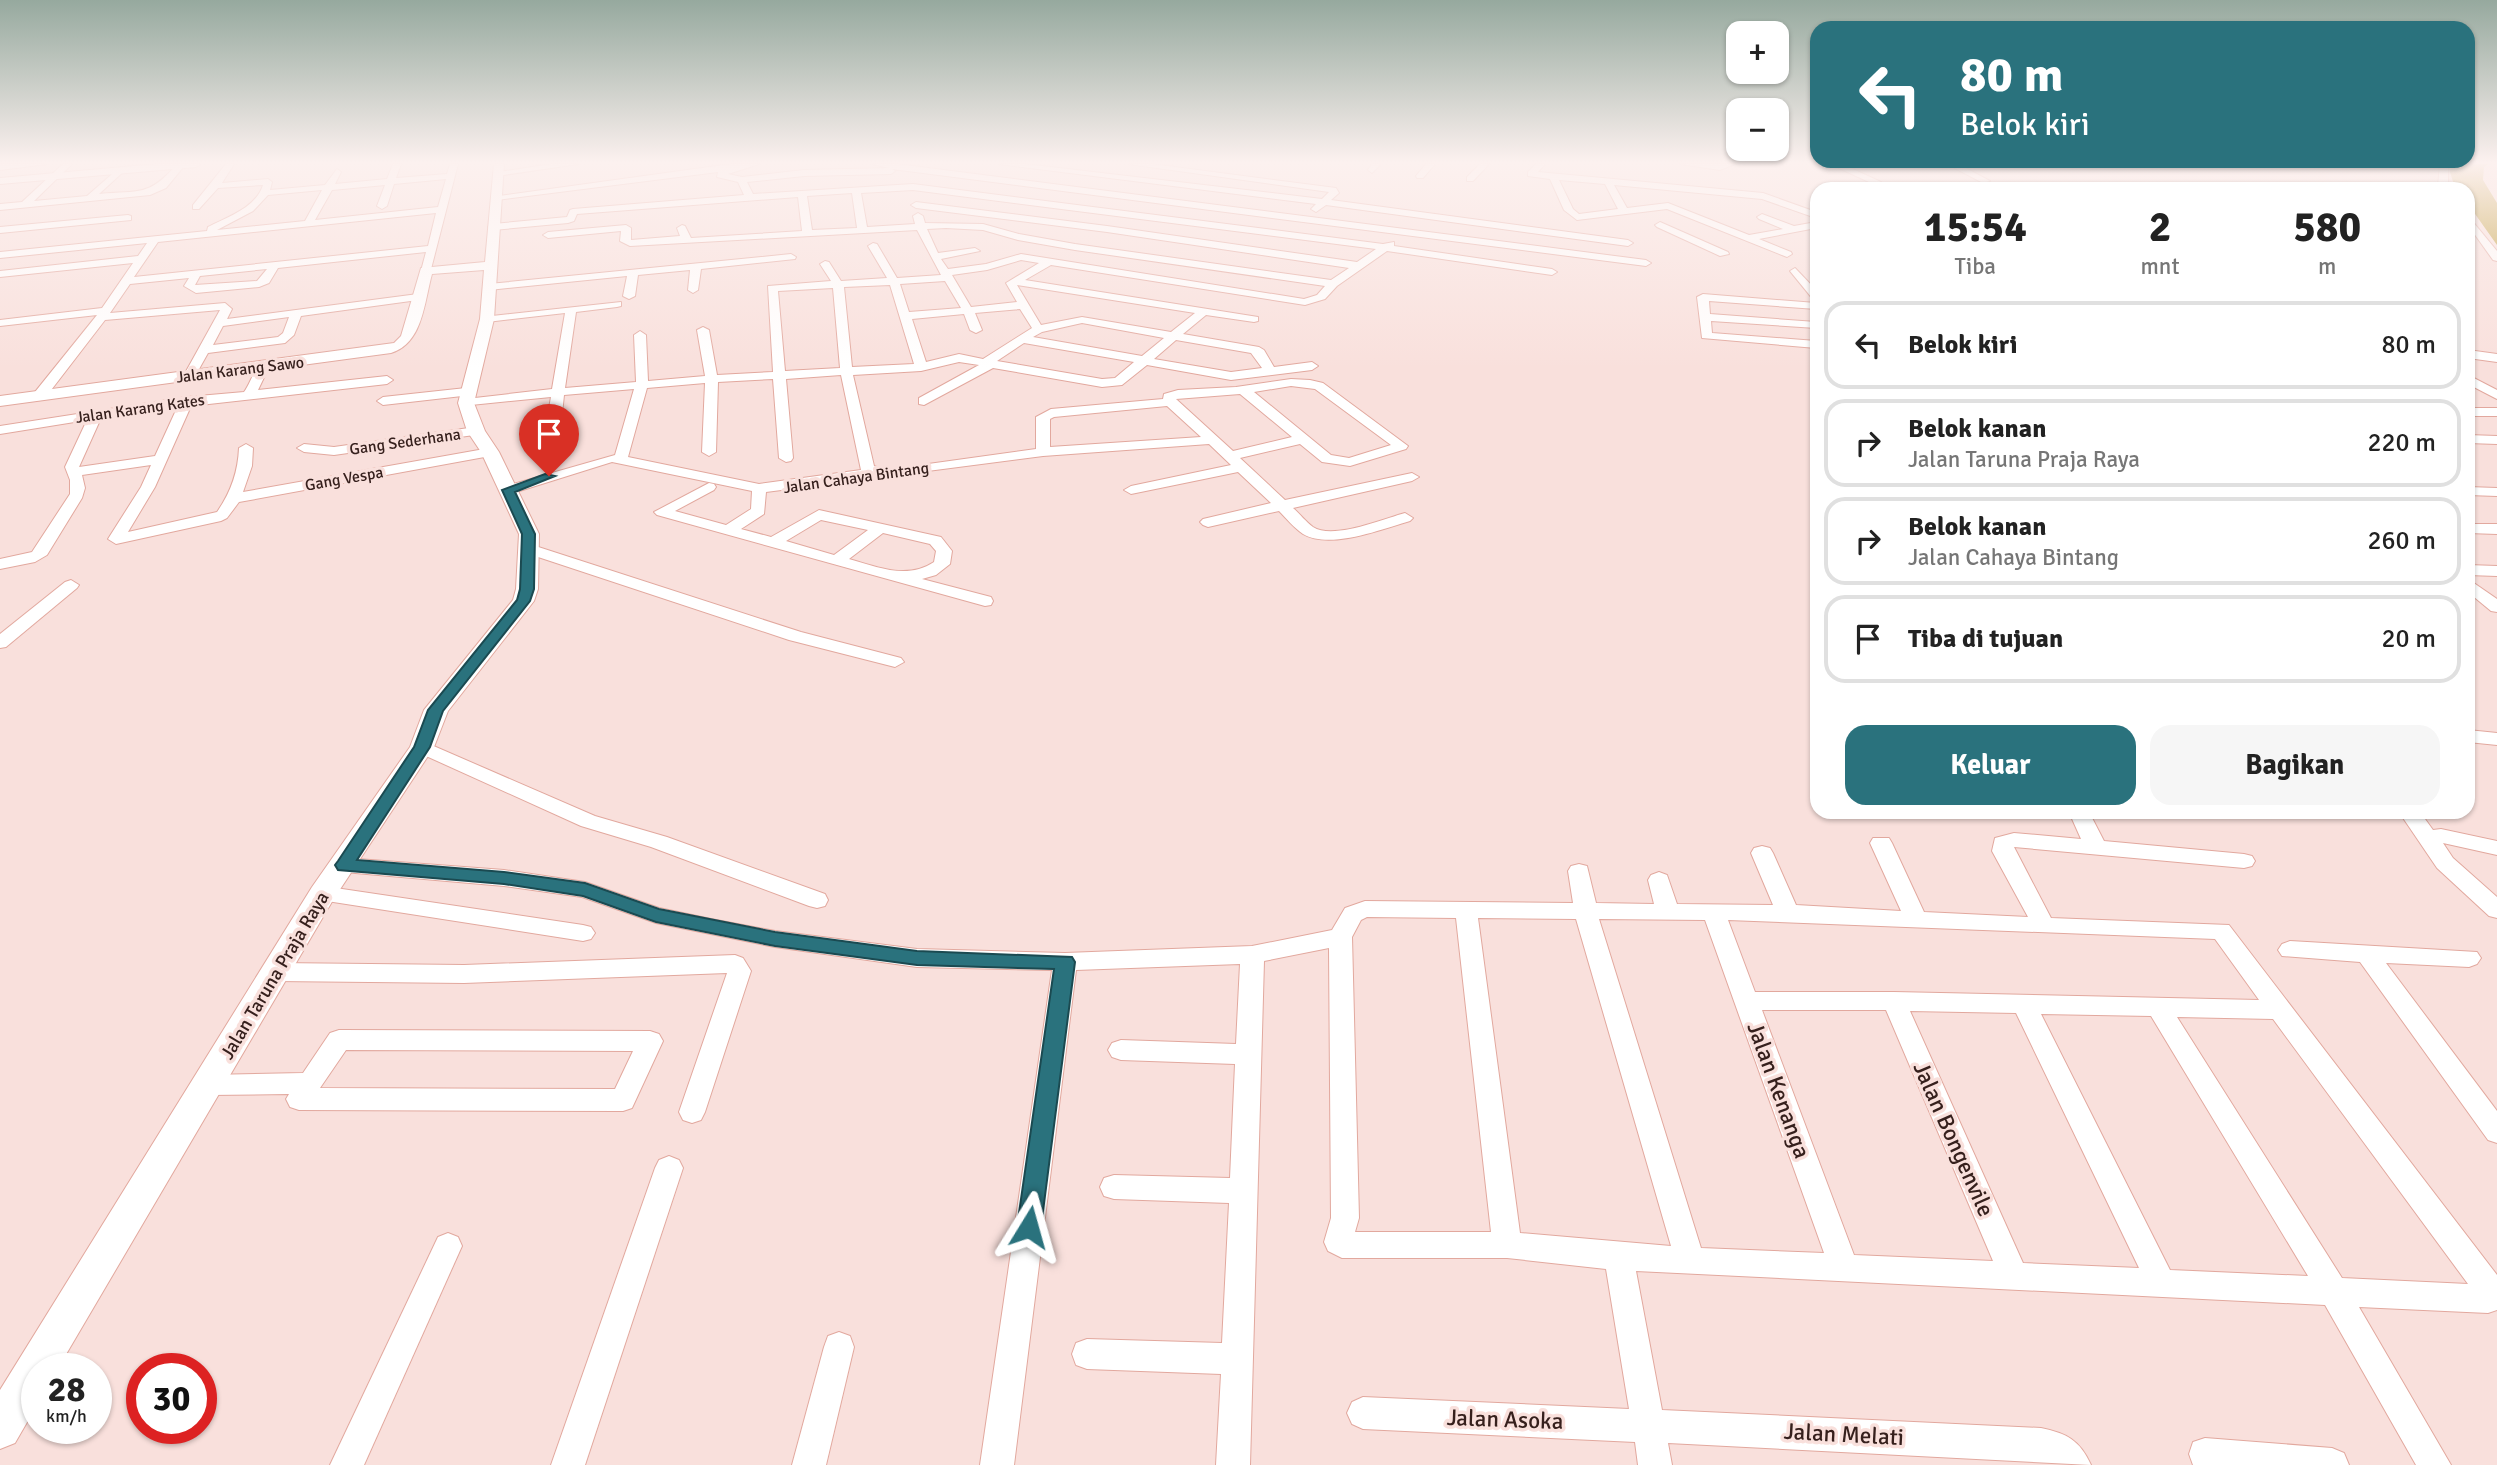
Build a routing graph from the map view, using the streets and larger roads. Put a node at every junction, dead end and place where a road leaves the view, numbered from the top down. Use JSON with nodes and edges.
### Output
{"nodes":[{"id":1,"x":115,"y":232,"type":"edge"},
{"id":2,"x":205,"y":232,"type":"edge"},
{"id":3,"x":226,"y":232,"type":"edge"},
{"id":4,"x":436,"y":232,"type":"edge"},
{"id":5,"x":495,"y":232,"type":"edge"},
{"id":6,"x":538,"y":232,"type":"edge"},
{"id":7,"x":575,"y":232,"type":"edge"},
{"id":8,"x":626,"y":232,"type":"edge"},
{"id":9,"x":802,"y":232,"type":"edge"},
{"id":10,"x":924,"y":232,"type":"edge"},
{"id":11,"x":1101,"y":232,"type":"edge"},
{"id":12,"x":1130,"y":232,"type":"edge"},
{"id":13,"x":1280,"y":232,"type":"edge"},
{"id":14,"x":1404,"y":232,"type":"edge"},
{"id":15,"x":1417,"y":232,"type":"edge"},
{"id":16,"x":1547,"y":232,"type":"edge"},
{"id":17,"x":1676,"y":232,"type":"edge"},
{"id":18,"x":1735,"y":232,"type":"edge"},
{"id":19,"x":1780,"y":232,"type":"edge"},
{"id":20,"x":1799,"y":232,"type":"edge"},
{"id":21,"x":2478,"y":232,"type":"edge"},
{"id":22,"x":1003,"y":233,"type":"joint"},
{"id":23,"x":1285,"y":233,"type":"junction"},
{"id":24,"x":200,"y":235,"type":"junction"},
{"id":25,"x":112,"y":236,"type":"dead end"},
{"id":26,"x":533,"y":236,"type":"dead end"},
{"id":27,"x":1810,"y":237,"type":"dead end"},
{"id":28,"x":1749,"y":238,"type":"junction"},
{"id":29,"x":954,"y":239,"type":"dead end"},
{"id":30,"x":154,"y":240,"type":"junction"},
{"id":31,"x":941,"y":240,"type":"dead end"},
{"id":32,"x":929,"y":241,"type":"junction"},
{"id":33,"x":1628,"y":243,"type":"dead end"},
{"id":34,"x":873,"y":246,"type":"dead end"},
{"id":35,"x":1075,"y":247,"type":"junction"},
{"id":36,"x":433,"y":248,"type":"junction"},
{"id":37,"x":1385,"y":248,"type":"junction"},
{"id":38,"x":494,"y":251,"type":"junction"},
{"id":39,"x":975,"y":251,"type":"dead end"},
{"id":40,"x":1260,"y":251,"type":"junction"},
{"id":41,"x":1724,"y":254,"type":"dead end"},
{"id":42,"x":1787,"y":254,"type":"dead end"},
{"id":43,"x":0,"y":255,"type":"edge"},
{"id":44,"x":937,"y":256,"type":"junction"},
{"id":45,"x":791,"y":257,"type":"dead end"},
{"id":46,"x":2497,"y":258,"type":"edge"},
{"id":47,"x":143,"y":259,"type":"junction"},
{"id":48,"x":1048,"y":262,"type":"junction"},
{"id":49,"x":1646,"y":262,"type":"dead end"},
{"id":50,"x":825,"y":264,"type":"dead end"},
{"id":51,"x":275,"y":265,"type":"junction"},
{"id":52,"x":1360,"y":265,"type":"junction"},
{"id":53,"x":63,"y":267,"type":"junction"},
{"id":54,"x":1236,"y":269,"type":"junction"},
{"id":55,"x":426,"y":271,"type":"junction"},
{"id":56,"x":759,"y":271,"type":"dead end"},
{"id":57,"x":1796,"y":271,"type":"dead end"},
{"id":58,"x":695,"y":272,"type":"junction"},
{"id":59,"x":1552,"y":272,"type":"dead end"},
{"id":60,"x":633,"y":273,"type":"junction"},
{"id":61,"x":0,"y":274,"type":"edge"},
{"id":62,"x":196,"y":274,"type":"junction"},
{"id":63,"x":947,"y":275,"type":"junction"},
{"id":64,"x":127,"y":281,"type":"junction"},
{"id":65,"x":894,"y":281,"type":"junction"},
{"id":66,"x":1014,"y":281,"type":"junction"},
{"id":67,"x":49,"y":283,"type":"dead end"},
{"id":68,"x":838,"y":284,"type":"junction"},
{"id":69,"x":1333,"y":284,"type":"junction"},
{"id":70,"x":1810,"y":284,"type":"edge"},
{"id":71,"x":1210,"y":289,"type":"junction"},
{"id":72,"x":692,"y":290,"type":"dead end"},
{"id":73,"x":629,"y":296,"type":"dead end"},
{"id":74,"x":418,"y":297,"type":"junction"},
{"id":75,"x":617,"y":304,"type":"dead end"},
{"id":76,"x":1024,"y":305,"type":"junction"},
{"id":77,"x":1810,"y":306,"type":"edge"},
{"id":78,"x":571,"y":309,"type":"junction"},
{"id":79,"x":970,"y":310,"type":"junction"},
{"id":80,"x":1204,"y":311,"type":"junction"},
{"id":81,"x":296,"y":313,"type":"junction"},
{"id":82,"x":104,"y":314,"type":"junction"},
{"id":83,"x":906,"y":316,"type":"junction"},
{"id":84,"x":1704,"y":317,"type":"junction"},
{"id":85,"x":487,"y":319,"type":"junction"},
{"id":86,"x":1254,"y":319,"type":"dead end"},
{"id":87,"x":0,"y":323,"type":"edge"},
{"id":88,"x":219,"y":323,"type":"junction"},
{"id":89,"x":1810,"y":325,"type":"edge"},
{"id":90,"x":1038,"y":329,"type":"junction"},
{"id":91,"x":703,"y":330,"type":"dead end"},
{"id":92,"x":976,"y":330,"type":"dead end"},
{"id":93,"x":1177,"y":334,"type":"junction"},
{"id":94,"x":640,"y":335,"type":"dead end"},
{"id":95,"x":1023,"y":339,"type":"junction"},
{"id":96,"x":1810,"y":345,"type":"edge"},
{"id":97,"x":204,"y":350,"type":"junction"},
{"id":98,"x":2475,"y":355,"type":"edge"},
{"id":99,"x":2497,"y":358,"type":"edge"},
{"id":100,"x":1146,"y":360,"type":"junction"},
{"id":101,"x":989,"y":362,"type":"junction"},
{"id":102,"x":264,"y":365,"type":"junction"},
{"id":103,"x":921,"y":366,"type":"junction"},
{"id":104,"x":1312,"y":366,"type":"dead end"},
{"id":105,"x":846,"y":371,"type":"junction"},
{"id":106,"x":1270,"y":371,"type":"junction"},
{"id":107,"x":2475,"y":374,"type":"edge"},
{"id":108,"x":190,"y":375,"type":"junction"},
{"id":109,"x":780,"y":375,"type":"junction"},
{"id":110,"x":2497,"y":377,"type":"edge"},
{"id":111,"x":712,"y":379,"type":"junction"},
{"id":112,"x":387,"y":380,"type":"dead end"},
{"id":113,"x":2475,"y":383,"type":"edge"},
{"id":114,"x":642,"y":385,"type":"junction"},
{"id":115,"x":1243,"y":390,"type":"junction"},
{"id":116,"x":559,"y":392,"type":"junction"},
{"id":117,"x":40,"y":395,"type":"junction"},
{"id":118,"x":248,"y":395,"type":"junction"},
{"id":119,"x":2497,"y":395,"type":"edge"},
{"id":120,"x":466,"y":398,"type":"junction"},
{"id":121,"x":0,"y":401,"type":"edge"},
{"id":122,"x":187,"y":401,"type":"junction"},
{"id":123,"x":383,"y":401,"type":"dead end"},
{"id":124,"x":924,"y":401,"type":"dead end"},
{"id":125,"x":1170,"y":402,"type":"junction"},
{"id":126,"x":2475,"y":412,"type":"edge"},
{"id":127,"x":2497,"y":412,"type":"edge"},
{"id":128,"x":96,"y":414,"type":"junction"},
{"id":129,"x":555,"y":414,"type":"dead end"},
{"id":130,"x":0,"y":430,"type":"edge"},
{"id":131,"x":1303,"y":439,"type":"junction"},
{"id":132,"x":2475,"y":439,"type":"edge"},
{"id":133,"x":1212,"y":440,"type":"junction"},
{"id":134,"x":2497,"y":440,"type":"edge"},
{"id":135,"x":483,"y":442,"type":"junction"},
{"id":136,"x":246,"y":448,"type":"dead end"},
{"id":137,"x":304,"y":448,"type":"dead end"},
{"id":138,"x":709,"y":452,"type":"dead end"},
{"id":139,"x":1043,"y":452,"type":"junction"},
{"id":140,"x":162,"y":458,"type":"junction"},
{"id":141,"x":621,"y":458,"type":"junction"},
{"id":142,"x":786,"y":458,"type":"dead end"},
{"id":143,"x":1236,"y":462,"type":"junction"},
{"id":144,"x":75,"y":472,"type":"junction"},
{"id":145,"x":875,"y":472,"type":"junction"},
{"id":146,"x":1412,"y":477,"type":"dead end"},
{"id":147,"x":709,"y":487,"type":"dead end"},
{"id":148,"x":759,"y":488,"type":"junction"},
{"id":149,"x":508,"y":490,"type":"junction"},
{"id":150,"x":1131,"y":490,"type":"dead end"},
{"id":151,"x":2475,"y":491,"type":"edge"},
{"id":152,"x":2497,"y":492,"type":"edge"},
{"id":153,"x":234,"y":498,"type":"junction"},
{"id":154,"x":1283,"y":507,"type":"junction"},
{"id":155,"x":1405,"y":518,"type":"dead end"},
{"id":156,"x":1208,"y":522,"type":"dead end"},
{"id":157,"x":881,"y":528,"type":"junction"},
{"id":158,"x":2475,"y":529,"type":"edge"},
{"id":159,"x":2497,"y":529,"type":"edge"},
{"id":160,"x":727,"y":530,"type":"junction"},
{"id":161,"x":774,"y":542,"type":"junction"},
{"id":162,"x":529,"y":549,"type":"junction"},
{"id":163,"x":837,"y":560,"type":"junction"},
{"id":164,"x":0,"y":564,"type":"edge"},
{"id":165,"x":2475,"y":570,"type":"edge"},
{"id":166,"x":2497,"y":571,"type":"edge"},
{"id":167,"x":901,"y":578,"type":"junction"},
{"id":168,"x":71,"y":585,"type":"dead end"},
{"id":169,"x":2475,"y":590,"type":"edge"},
{"id":170,"x":985,"y":601,"type":"dead end"},
{"id":171,"x":2497,"y":607,"type":"edge"},
{"id":172,"x":0,"y":643,"type":"edge"},
{"id":173,"x":895,"y":662,"type":"dead end"},
{"id":174,"x":2475,"y":737,"type":"edge"},
{"id":175,"x":2497,"y":739,"type":"edge"},
{"id":176,"x":422,"y":747,"type":"junction"},
{"id":177,"x":2082,"y":819,"type":"edge"},
{"id":178,"x":2414,"y":819,"type":"edge"},
{"id":179,"x":2428,"y":838,"type":"junction"},
{"id":180,"x":1881,"y":843,"type":"dead end"},
{"id":181,"x":2096,"y":847,"type":"junction"},
{"id":182,"x":2497,"y":848,"type":"edge"},
{"id":183,"x":1762,"y":853,"type":"dead end"},
{"id":184,"x":2244,"y":861,"type":"dead end"},
{"id":185,"x":344,"y":865,"type":"junction"},
{"id":186,"x":1579,"y":871,"type":"dead end"},
{"id":187,"x":1659,"y":880,"type":"dead end"},
{"id":188,"x":322,"y":894,"type":"junction"},
{"id":189,"x":817,"y":900,"type":"dead end"},
{"id":190,"x":1466,"y":909,"type":"junction"},
{"id":191,"x":2497,"y":910,"type":"edge"},
{"id":192,"x":1788,"y":912,"type":"junction"},
{"id":193,"x":1586,"y":913,"type":"junction"},
{"id":194,"x":1668,"y":913,"type":"junction"},
{"id":195,"x":1714,"y":913,"type":"junction"},
{"id":196,"x":1916,"y":918,"type":"junction"},
{"id":197,"x":2044,"y":926,"type":"junction"},
{"id":198,"x":583,"y":933,"type":"dead end"},
{"id":199,"x":1340,"y":937,"type":"junction"},
{"id":200,"x":2290,"y":950,"type":"dead end"},
{"id":201,"x":2367,"y":954,"type":"junction"},
{"id":202,"x":1252,"y":955,"type":"junction"},
{"id":203,"x":2469,"y":958,"type":"dead end"},
{"id":204,"x":1065,"y":962,"type":"junction"},
{"id":205,"x":276,"y":972,"type":"junction"},
{"id":206,"x":1747,"y":1001,"type":"junction"},
{"id":207,"x":1894,"y":1001,"type":"junction"},
{"id":208,"x":2024,"y":1004,"type":"junction"},
{"id":209,"x":2158,"y":1007,"type":"junction"},
{"id":210,"x":2281,"y":1010,"type":"junction"},
{"id":211,"x":1121,"y":1050,"type":"dead end"},
{"id":212,"x":1248,"y":1054,"type":"junction"},
{"id":213,"x":309,"y":1083,"type":"junction"},
{"id":214,"x":208,"y":1086,"type":"junction"},
{"id":215,"x":692,"y":1112,"type":"dead end"},
{"id":216,"x":2497,"y":1132,"type":"edge"},
{"id":217,"x":669,"y":1168,"type":"dead end"},
{"id":218,"x":1114,"y":1187,"type":"dead end"},
{"id":219,"x":1243,"y":1191,"type":"junction"},
{"id":220,"x":1507,"y":1245,"type":"junction"},
{"id":221,"x":448,"y":1246,"type":"dead end"},
{"id":222,"x":1619,"y":1257,"type":"junction"},
{"id":223,"x":1689,"y":1260,"type":"junction"},
{"id":224,"x":1844,"y":1268,"type":"junction"},
{"id":225,"x":2014,"y":1276,"type":"junction"},
{"id":226,"x":2161,"y":1283,"type":"junction"},
{"id":227,"x":2333,"y":1291,"type":"junction"},
{"id":228,"x":839,"y":1347,"type":"dead end"},
{"id":229,"x":1087,"y":1354,"type":"dead end"},
{"id":230,"x":1237,"y":1359,"type":"junction"},
{"id":231,"x":1363,"y":1413,"type":"dead end"},
{"id":232,"x":1648,"y":1425,"type":"junction"},
{"id":233,"x":0,"y":1428,"type":"edge"},
{"id":234,"x":2205,"y":1454,"type":"dead end"},
{"id":235,"x":347,"y":1465,"type":"edge"},
{"id":236,"x":568,"y":1465,"type":"edge"},
{"id":237,"x":809,"y":1465,"type":"edge"},
{"id":238,"x":996,"y":1465,"type":"edge"},
{"id":239,"x":1233,"y":1465,"type":"edge"},
{"id":240,"x":1655,"y":1465,"type":"edge"},
{"id":241,"x":2074,"y":1465,"type":"edge"},
{"id":242,"x":2332,"y":1465,"type":"edge"},
{"id":243,"x":2434,"y":1465,"type":"edge"}],
"edges":[{"from":1,"to":25,"type":"street"},
{"from":2,"to":24,"type":"street"},
{"from":3,"to":24,"type":"street"},
{"from":4,"to":36,"type":"street"},
{"from":5,"to":38,"type":"street"},
{"from":6,"to":38,"type":"street"},
{"from":7,"to":26,"type":"street"},
{"from":8,"to":9,"type":"street"},
{"from":10,"to":32,"type":"street"},
{"from":11,"to":35,"type":"street"},
{"from":12,"to":40,"type":"street"},
{"from":13,"to":23,"type":"street"},
{"from":14,"to":37,"type":"street"},
{"from":15,"to":49,"type":"street"},
{"from":16,"to":33,"type":"street"},
{"from":17,"to":41,"type":"street"},
{"from":18,"to":28,"type":"street"},
{"from":19,"to":28,"type":"street"},
{"from":20,"to":27,"type":"street"},
{"from":21,"to":46,"type":"street"},
{"from":22,"to":29,"type":"street"},
{"from":22,"to":35,"type":"street"},
{"from":23,"to":37,"type":"street"},
{"from":23,"to":40,"type":"street"},
{"from":24,"to":30,"type":"street"},
{"from":28,"to":42,"type":"street"},
{"from":30,"to":43,"type":"street"},
{"from":30,"to":47,"type":"street"},
{"from":31,"to":32,"type":"street"},
{"from":32,"to":44,"type":"street"},
{"from":34,"to":65,"type":"street"},
{"from":35,"to":48,"type":"street"},
{"from":35,"to":54,"type":"street"},
{"from":36,"to":51,"type":"street"},
{"from":36,"to":55,"type":"street"},
{"from":37,"to":52,"type":"street"},
{"from":37,"to":59,"type":"street"},
{"from":38,"to":55,"type":"street"},
{"from":38,"to":60,"type":"street"},
{"from":38,"to":85,"type":"street"},
{"from":39,"to":44,"type":"street"},
{"from":40,"to":52,"type":"street"},
{"from":40,"to":54,"type":"street"},
{"from":44,"to":63,"type":"street"},
{"from":45,"to":58,"type":"street"},
{"from":47,"to":53,"type":"street"},
{"from":47,"to":64,"type":"street"},
{"from":48,"to":63,"type":"street"},
{"from":48,"to":66,"type":"street"},
{"from":48,"to":71,"type":"street"},
{"from":50,"to":68,"type":"street"},
{"from":51,"to":62,"type":"street"},
{"from":51,"to":62,"type":"street"},
{"from":52,"to":69,"type":"street"},
{"from":53,"to":61,"type":"street"},
{"from":53,"to":67,"type":"street"},
{"from":54,"to":69,"type":"street"},
{"from":54,"to":71,"type":"street"},
{"from":55,"to":74,"type":"street","name":"Jalan Karang Sawo"},
{"from":56,"to":58,"type":"street"},
{"from":57,"to":70,"type":"street"},
{"from":58,"to":60,"type":"street"},
{"from":58,"to":72,"type":"street"},
{"from":60,"to":73,"type":"street"},
{"from":62,"to":64,"type":"street"},
{"from":63,"to":65,"type":"street"},
{"from":63,"to":79,"type":"street"},
{"from":64,"to":82,"type":"street"},
{"from":65,"to":68,"type":"street"},
{"from":65,"to":83,"type":"street"},
{"from":66,"to":76,"type":"street"},
{"from":66,"to":80,"type":"street"},
{"from":68,"to":105,"type":"street"},
{"from":68,"to":109,"type":"street"},
{"from":69,"to":71,"type":"street"},
{"from":74,"to":81,"type":"street"},
{"from":74,"to":102,"type":"street","name":"Jalan Karang Sawo"},
{"from":75,"to":78,"type":"street"},
{"from":76,"to":79,"type":"street"},
{"from":76,"to":90,"type":"street"},
{"from":77,"to":84,"type":"street"},
{"from":78,"to":85,"type":"street"},
{"from":78,"to":116,"type":"street"},
{"from":79,"to":83,"type":"street"},
{"from":79,"to":92,"type":"street"},
{"from":80,"to":86,"type":"street"},
{"from":80,"to":93,"type":"street"},
{"from":81,"to":88,"type":"street"},
{"from":81,"to":97,"type":"street"},
{"from":82,"to":87,"type":"street"},
{"from":82,"to":88,"type":"street"},
{"from":82,"to":117,"type":"street"},
{"from":83,"to":103,"type":"street"},
{"from":84,"to":89,"type":"street"},
{"from":84,"to":96,"type":"street"},
{"from":85,"to":120,"type":"street"},
{"from":88,"to":97,"type":"street"},
{"from":90,"to":93,"type":"street"},
{"from":90,"to":95,"type":"street"},
{"from":91,"to":111,"type":"street"},
{"from":93,"to":100,"type":"street"},
{"from":93,"to":106,"type":"street"},
{"from":94,"to":114,"type":"street"},
{"from":95,"to":100,"type":"street"},
{"from":95,"to":101,"type":"street"},
{"from":97,"to":108,"type":"street"},
{"from":98,"to":99,"type":"street"},
{"from":100,"to":101,"type":"street"},
{"from":100,"to":106,"type":"street"},
{"from":101,"to":103,"type":"street"},
{"from":101,"to":124,"type":"street"},
{"from":102,"to":108,"type":"street","name":"Jalan Karang Sawo"},
{"from":102,"to":118,"type":"street"},
{"from":103,"to":105,"type":"street"},
{"from":104,"to":106,"type":"street"},
{"from":105,"to":109,"type":"street"},
{"from":105,"to":145,"type":"street"},
{"from":107,"to":110,"type":"street"},
{"from":108,"to":117,"type":"street","name":"Jalan Karang Sawo"},
{"from":109,"to":111,"type":"street"},
{"from":109,"to":142,"type":"street"},
{"from":111,"to":114,"type":"street"},
{"from":111,"to":138,"type":"street"},
{"from":112,"to":118,"type":"street","name":"Jalan Karang Kates"},
{"from":113,"to":119,"type":"street"},
{"from":114,"to":116,"type":"street"},
{"from":114,"to":141,"type":"street"},
{"from":115,"to":125,"type":"street"},
{"from":115,"to":131,"type":"street"},
{"from":115,"to":131,"type":"street"},
{"from":116,"to":120,"type":"street"},
{"from":116,"to":129,"type":"street"},
{"from":117,"to":121,"type":"street","name":"Jalan Karang Sawo"},
{"from":118,"to":122,"type":"street","name":"Jalan Karang Kates"},
{"from":120,"to":123,"type":"street"},
{"from":120,"to":135,"type":"street","name":"Jalan Taruna Praja Raya"},
{"from":122,"to":128,"type":"street","name":"Jalan Karang Kates"},
{"from":122,"to":140,"type":"street"},
{"from":125,"to":133,"type":"street"},
{"from":125,"to":139,"type":"street"},
{"from":126,"to":127,"type":"street"},
{"from":128,"to":130,"type":"street","name":"Jalan Karang Kates"},
{"from":128,"to":144,"type":"street"},
{"from":131,"to":143,"type":"street"},
{"from":132,"to":134,"type":"street"},
{"from":133,"to":139,"type":"street","name":"Jalan Cahaya Bintang"},
{"from":133,"to":143,"type":"street"},
{"from":135,"to":137,"type":"street","name":"Gang Sederhana"},
{"from":135,"to":149,"type":"street","name":"Jalan Taruna Praja Raya"},
{"from":135,"to":153,"type":"street","name":"Gang Vespa"},
{"from":136,"to":153,"type":"street"},
{"from":139,"to":145,"type":"street","name":"Jalan Cahaya Bintang"},
{"from":140,"to":144,"type":"street"},
{"from":140,"to":153,"type":"street"},
{"from":141,"to":148,"type":"street","name":"Jalan Cahaya Bintang"},
{"from":141,"to":149,"type":"street","name":"Jalan Cahaya Bintang"},
{"from":143,"to":150,"type":"street"},
{"from":143,"to":154,"type":"street"},
{"from":144,"to":164,"type":"street"},
{"from":145,"to":148,"type":"street","name":"Jalan Cahaya Bintang"},
{"from":146,"to":154,"type":"street"},
{"from":147,"to":160,"type":"street"},
{"from":148,"to":160,"type":"street"},
{"from":149,"to":162,"type":"street","name":"Jalan Taruna Praja Raya"},
{"from":151,"to":152,"type":"street"},
{"from":154,"to":155,"type":"street"},
{"from":154,"to":156,"type":"street"},
{"from":157,"to":161,"type":"street"},
{"from":157,"to":163,"type":"street"},
{"from":157,"to":167,"type":"street"},
{"from":158,"to":159,"type":"street"},
{"from":160,"to":161,"type":"street"},
{"from":161,"to":163,"type":"street"},
{"from":162,"to":173,"type":"street"},
{"from":162,"to":176,"type":"street","name":"Jalan Taruna Praja Raya"},
{"from":163,"to":167,"type":"street"},
{"from":165,"to":166,"type":"street"},
{"from":167,"to":170,"type":"street"},
{"from":168,"to":172,"type":"street"},
{"from":169,"to":171,"type":"street"},
{"from":174,"to":175,"type":"street"},
{"from":176,"to":185,"type":"street","name":"Jalan Taruna Praja Raya"},
{"from":176,"to":189,"type":"street"},
{"from":177,"to":181,"type":"street"},
{"from":178,"to":179,"type":"street"},
{"from":179,"to":182,"type":"street"},
{"from":179,"to":191,"type":"street"},
{"from":180,"to":196,"type":"street"},
{"from":181,"to":184,"type":"street"},
{"from":181,"to":197,"type":"street"},
{"from":183,"to":192,"type":"street"},
{"from":185,"to":188,"type":"street","name":"Jalan Taruna Praja Raya"},
{"from":185,"to":204,"type":"street"},
{"from":186,"to":193,"type":"street"},
{"from":187,"to":194,"type":"street"},
{"from":188,"to":198,"type":"street"},
{"from":188,"to":205,"type":"street","name":"Jalan Taruna Praja Raya"},
{"from":190,"to":193,"type":"street"},
{"from":190,"to":199,"type":"street"},
{"from":190,"to":220,"type":"street"},
{"from":192,"to":195,"type":"street"},
{"from":192,"to":196,"type":"street"},
{"from":193,"to":194,"type":"street"},
{"from":193,"to":223,"type":"street"},
{"from":194,"to":195,"type":"street"},
{"from":195,"to":206,"type":"street","name":"Jalan Kenanga"},
{"from":196,"to":197,"type":"street"},
{"from":197,"to":210,"type":"street"},
{"from":199,"to":202,"type":"street"},
{"from":199,"to":220,"type":"street"},
{"from":200,"to":201,"type":"street"},
{"from":201,"to":203,"type":"street"},
{"from":201,"to":216,"type":"street"},
{"from":202,"to":204,"type":"street"},
{"from":202,"to":212,"type":"street"},
{"from":204,"to":238,"type":"street"},
{"from":205,"to":214,"type":"street","name":"Jalan Taruna Praja Raya"},
{"from":205,"to":215,"type":"street"},
{"from":206,"to":207,"type":"street"},
{"from":206,"to":224,"type":"street","name":"Jalan Kenanga"},
{"from":207,"to":208,"type":"street"},
{"from":207,"to":225,"type":"street","name":"Jalan Bongenvile"},
{"from":208,"to":209,"type":"street"},
{"from":208,"to":226,"type":"street"},
{"from":209,"to":210,"type":"street"},
{"from":209,"to":227,"type":"street"},
{"from":210,"to":227,"type":"street"},
{"from":211,"to":212,"type":"street"},
{"from":212,"to":219,"type":"street"},
{"from":213,"to":213,"type":"street"},
{"from":213,"to":214,"type":"street"},
{"from":214,"to":233,"type":"street","name":"Jalan Taruna Praja Raya"},
{"from":217,"to":236,"type":"street"},
{"from":218,"to":219,"type":"street"},
{"from":219,"to":230,"type":"street"},
{"from":220,"to":222,"type":"street"},
{"from":221,"to":235,"type":"street"},
{"from":222,"to":223,"type":"street"},
{"from":222,"to":232,"type":"street"},
{"from":223,"to":224,"type":"street"},
{"from":224,"to":225,"type":"street"},
{"from":225,"to":226,"type":"street"},
{"from":226,"to":227,"type":"street"},
{"from":227,"to":243,"type":"street"},
{"from":228,"to":237,"type":"street"},
{"from":229,"to":230,"type":"street"},
{"from":230,"to":239,"type":"street"},
{"from":231,"to":232,"type":"street","name":"Jalan Asoka"},
{"from":232,"to":240,"type":"street"},
{"from":232,"to":241,"type":"street","name":"Jalan Melati"},
{"from":234,"to":242,"type":"street"}]}
